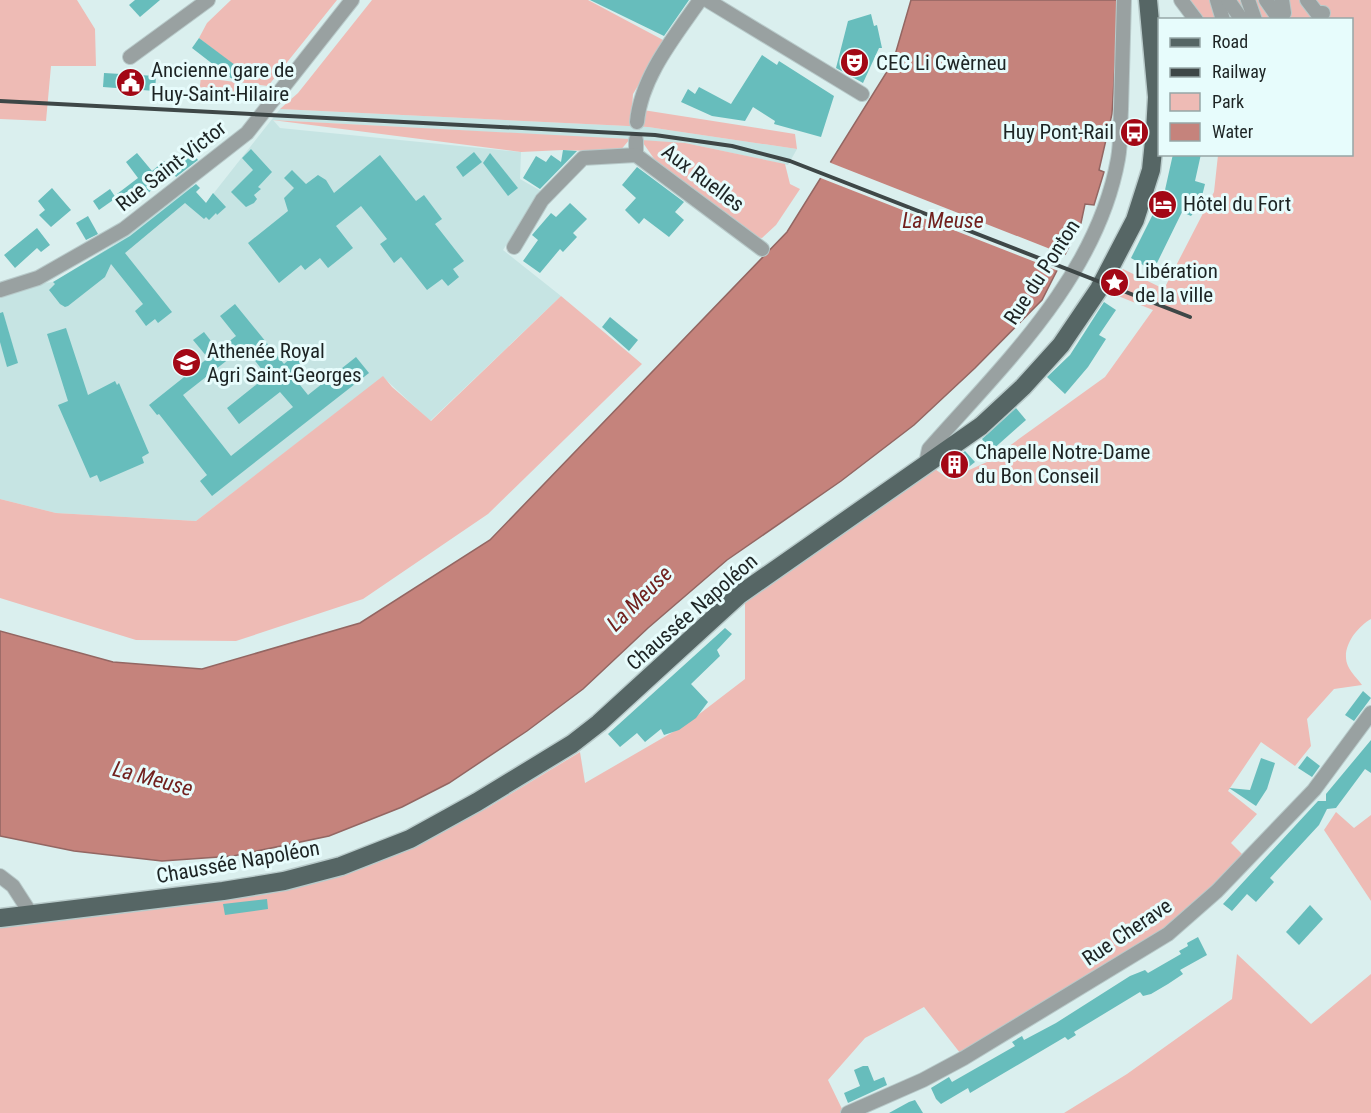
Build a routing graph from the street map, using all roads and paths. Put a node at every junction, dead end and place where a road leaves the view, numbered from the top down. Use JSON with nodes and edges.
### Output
{"nodes":[{"id":1,"x":187,"y":0,"type":"edge"},
{"id":2,"x":208,"y":0,"type":"edge"},
{"id":3,"x":352,"y":0,"type":"edge"},
{"id":4,"x":700,"y":0,"type":"edge"},
{"id":5,"x":707,"y":0,"type":"edge"},
{"id":6,"x":1124,"y":0,"type":"edge"},
{"id":7,"x":1148,"y":0,"type":"edge"},
{"id":8,"x":1181,"y":0,"type":"edge"},
{"id":9,"x":1217,"y":0,"type":"edge"},
{"id":10,"x":1228,"y":0,"type":"edge"},
{"id":11,"x":1248,"y":0,"type":"edge"},
{"id":12,"x":1266,"y":0,"type":"edge"},
{"id":13,"x":1282,"y":0,"type":"edge"},
{"id":14,"x":1307,"y":0,"type":"edge"},
{"id":15,"x":196,"y":11,"type":"junction"},
{"id":16,"x":1323,"y":13,"type":"dead end"},
{"id":17,"x":1194,"y":18,"type":"edge"},
{"id":18,"x":1222,"y":18,"type":"edge"},
{"id":19,"x":1241,"y":18,"type":"edge"},
{"id":20,"x":1254,"y":18,"type":"edge"},
{"id":21,"x":130,"y":57,"type":"dead end"},
{"id":22,"x":862,"y":94,"type":"dead end"},
{"id":23,"x":637,"y":122,"type":"dead end"},
{"id":24,"x":636,"y":140,"type":"dead end"},
{"id":25,"x":636,"y":155,"type":"junction"},
{"id":26,"x":514,"y":247,"type":"dead end"},
{"id":27,"x":762,"y":249,"type":"dead end"},
{"id":28,"x":0,"y":290,"type":"edge"},
{"id":29,"x":926,"y":463,"type":"junction"},
{"id":30,"x":1371,"y":713,"type":"edge"},
{"id":31,"x":0,"y":876,"type":"edge"},
{"id":32,"x":31,"y":914,"type":"junction"},
{"id":33,"x":0,"y":918,"type":"edge"},
{"id":34,"x":848,"y":1113,"type":"edge"}],
"edges":[{"from":1,"to":15,"type":"street"},
{"from":2,"to":15,"type":"street"},
{"from":3,"to":28,"type":"street","name":"Rue Saint-Victor"},
{"from":4,"to":23,"type":"street"},
{"from":5,"to":22,"type":"street"},
{"from":6,"to":29,"type":"street","name":"Rue du Ponton"},
{"from":7,"to":29,"type":"main road","name":"Chaussée Napoléon"},
{"from":8,"to":17,"type":"street"},
{"from":9,"to":18,"type":"street"},
{"from":10,"to":19,"type":"street"},
{"from":11,"to":20,"type":"street"},
{"from":12,"to":13,"type":"street"},
{"from":14,"to":16,"type":"street"},
{"from":15,"to":21,"type":"street"},
{"from":24,"to":25,"type":"street"},
{"from":25,"to":26,"type":"street","name":"Aux Ruelles"},
{"from":25,"to":27,"type":"street","name":"Aux Ruelles"},
{"from":29,"to":32,"type":"main road","name":"Chaussée Napoléon"},
{"from":30,"to":34,"type":"street","name":"Rue Cherave"},
{"from":31,"to":32,"type":"street"},
{"from":32,"to":33,"type":"main road","name":"Chaussée Napoléon"}]}
